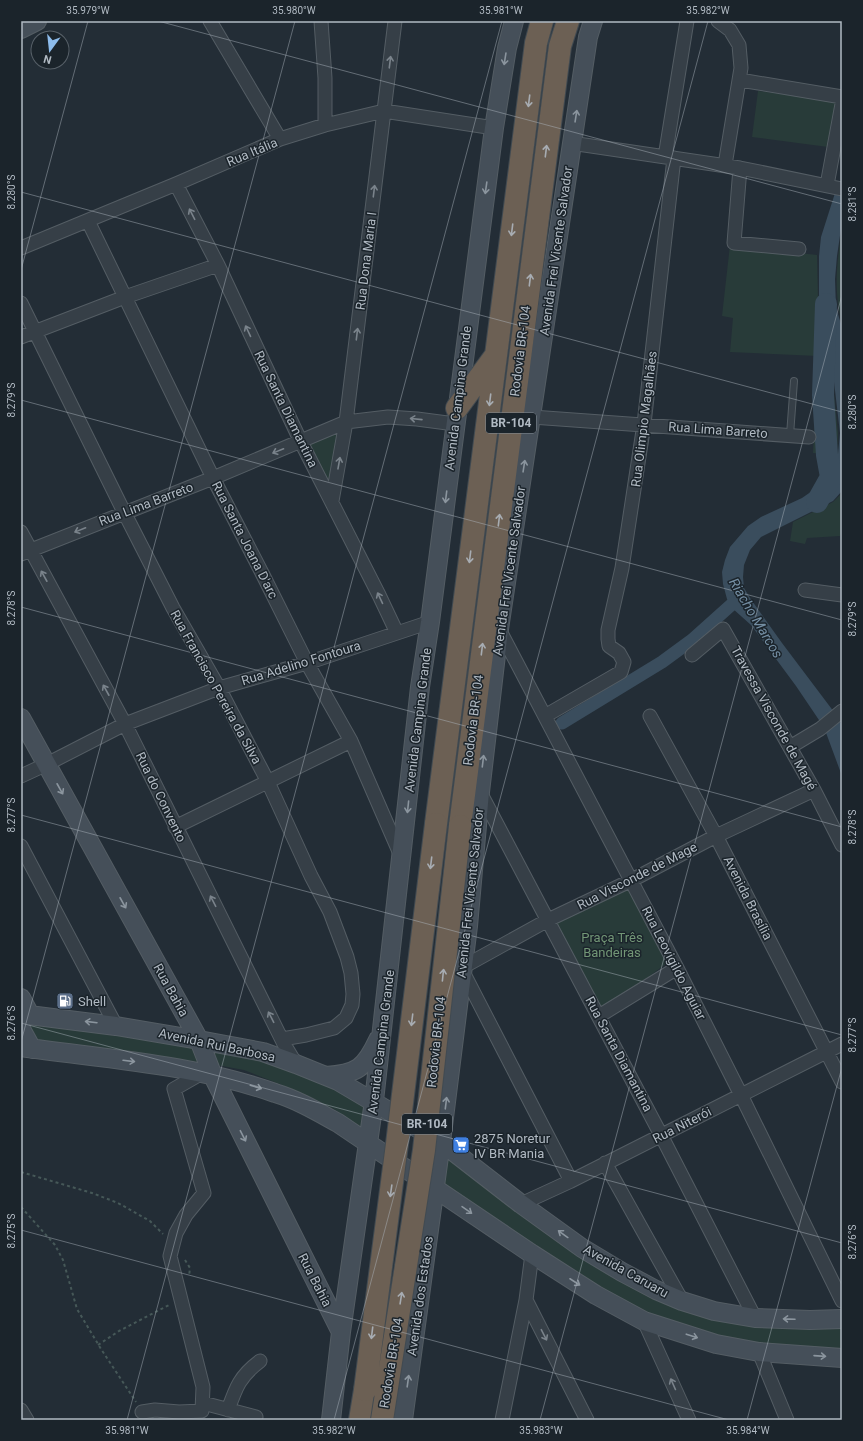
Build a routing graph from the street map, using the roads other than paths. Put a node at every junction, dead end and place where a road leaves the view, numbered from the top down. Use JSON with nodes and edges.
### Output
{"nodes":[{"id":1,"x":38,"y":21,"type":"edge"},
{"id":2,"x":210,"y":21,"type":"edge"},
{"id":3,"x":321,"y":21,"type":"edge"},
{"id":4,"x":395,"y":21,"type":"edge"},
{"id":5,"x":514,"y":21,"type":"edge"},
{"id":6,"x":542,"y":21,"type":"edge"},
{"id":7,"x":568,"y":21,"type":"edge"},
{"id":8,"x":592,"y":21,"type":"edge"},
{"id":9,"x":687,"y":21,"type":"edge"},
{"id":10,"x":718,"y":21,"type":"edge"},
{"id":11,"x":21,"y":29,"type":"edge"},
{"id":12,"x":740,"y":80,"type":"junction"},
{"id":13,"x":842,"y":97,"type":"edge"},
{"id":14,"x":842,"y":104,"type":"edge"},
{"id":15,"x":384,"y":111,"type":"junction"},
{"id":16,"x":325,"y":125,"type":"junction"},
{"id":17,"x":494,"y":128,"type":"junction"},
{"id":18,"x":280,"y":139,"type":"junction"},
{"id":19,"x":571,"y":144,"type":"junction"},
{"id":20,"x":670,"y":157,"type":"junction"},
{"id":21,"x":725,"y":165,"type":"junction"},
{"id":22,"x":740,"y":168,"type":"junction"},
{"id":23,"x":176,"y":184,"type":"junction"},
{"id":24,"x":826,"y":186,"type":"junction"},
{"id":25,"x":842,"y":190,"type":"edge"},
{"id":26,"x":88,"y":221,"type":"junction"},
{"id":27,"x":21,"y":248,"type":"edge"},
{"id":28,"x":799,"y":249,"type":"dead end"},
{"id":29,"x":218,"y":265,"type":"junction"},
{"id":30,"x":125,"y":297,"type":"junction"},
{"id":31,"x":21,"y":303,"type":"edge"},
{"id":32,"x":34,"y":332,"type":"junction"},
{"id":33,"x":21,"y":337,"type":"edge"},
{"id":34,"x":496,"y":354,"type":"junction"},
{"id":35,"x":794,"y":382,"type":"dead end"},
{"id":36,"x":456,"y":416,"type":"junction"},
{"id":37,"x":532,"y":417,"type":"junction"},
{"id":38,"x":346,"y":422,"type":"junction"},
{"id":39,"x":644,"y":424,"type":"junction"},
{"id":40,"x":790,"y":435,"type":"junction"},
{"id":41,"x":809,"y":437,"type":"dead end"},
{"id":42,"x":300,"y":442,"type":"junction"},
{"id":43,"x":213,"y":478,"type":"junction"},
{"id":44,"x":332,"y":501,"type":"junction"},
{"id":45,"x":124,"y":512,"type":"junction"},
{"id":46,"x":21,"y":532,"type":"edge"},
{"id":47,"x":25,"y":552,"type":"edge"},
{"id":48,"x":805,"y":590,"type":"dead end"},
{"id":49,"x":842,"y":595,"type":"edge"},
{"id":50,"x":430,"y":622,"type":"junction"},
{"id":51,"x":499,"y":629,"type":"junction"},
{"id":52,"x":397,"y":633,"type":"junction"},
{"id":53,"x":692,"y":655,"type":"dead end"},
{"id":54,"x":306,"y":663,"type":"junction"},
{"id":55,"x":219,"y":688,"type":"junction"},
{"id":56,"x":842,"y":711,"type":"edge"},
{"id":57,"x":545,"y":716,"type":"junction"},
{"id":58,"x":650,"y":716,"type":"dead end"},
{"id":59,"x":21,"y":718,"type":"edge"},
{"id":60,"x":125,"y":724,"type":"junction"},
{"id":61,"x":350,"y":741,"type":"junction"},
{"id":62,"x":790,"y":747,"type":"junction"},
{"id":63,"x":47,"y":764,"type":"junction"},
{"id":64,"x":21,"y":776,"type":"edge"},
{"id":65,"x":268,"y":782,"type":"junction"},
{"id":66,"x":814,"y":790,"type":"junction"},
{"id":67,"x":480,"y":792,"type":"junction"},
{"id":68,"x":175,"y":827,"type":"junction"},
{"id":69,"x":716,"y":836,"type":"junction"},
{"id":70,"x":842,"y":845,"type":"edge"},
{"id":71,"x":21,"y":846,"type":"edge"},
{"id":72,"x":402,"y":859,"type":"junction"},
{"id":73,"x":632,"y":880,"type":"junction"},
{"id":74,"x":548,"y":920,"type":"junction"},
{"id":75,"x":462,"y":968,"type":"junction"},
{"id":76,"x":677,"y":968,"type":"junction"},
{"id":77,"x":21,"y":998,"type":"edge"},
{"id":78,"x":599,"y":1016,"type":"junction"},
{"id":79,"x":24,"y":1019,"type":"edge"},
{"id":80,"x":116,"y":1026,"type":"junction"},
{"id":81,"x":382,"y":1032,"type":"junction"},
{"id":82,"x":282,"y":1039,"type":"junction"},
{"id":83,"x":199,"y":1040,"type":"junction"},
{"id":84,"x":842,"y":1044,"type":"edge"},
{"id":85,"x":26,"y":1048,"type":"edge"},
{"id":86,"x":828,"y":1052,"type":"junction"},
{"id":87,"x":296,"y":1064,"type":"junction"},
{"id":88,"x":208,"y":1074,"type":"junction"},
{"id":89,"x":326,"y":1076,"type":"junction"},
{"id":90,"x":842,"y":1082,"type":"edge"},
{"id":91,"x":742,"y":1095,"type":"junction"},
{"id":92,"x":374,"y":1101,"type":"junction"},
{"id":93,"x":661,"y":1135,"type":"junction"},
{"id":94,"x":441,"y":1142,"type":"junction"},
{"id":95,"x":368,"y":1144,"type":"junction"},
{"id":96,"x":605,"y":1163,"type":"junction"},
{"id":97,"x":436,"y":1180,"type":"junction"},
{"id":98,"x":571,"y":1180,"type":"junction"},
{"id":99,"x":521,"y":1204,"type":"junction"},
{"id":100,"x":532,"y":1254,"type":"junction"},
{"id":101,"x":526,"y":1300,"type":"junction"},
{"id":102,"x":682,"y":1301,"type":"junction"},
{"id":103,"x":842,"y":1301,"type":"edge"},
{"id":104,"x":755,"y":1318,"type":"junction"},
{"id":105,"x":842,"y":1319,"type":"edge"},
{"id":106,"x":644,"y":1321,"type":"junction"},
{"id":107,"x":341,"y":1332,"type":"junction"},
{"id":108,"x":759,"y":1352,"type":"junction"},
{"id":109,"x":842,"y":1358,"type":"edge"},
{"id":110,"x":260,"y":1361,"type":"dead end"},
{"id":111,"x":203,"y":1403,"type":"junction"},
{"id":112,"x":21,"y":1410,"type":"edge"},
{"id":113,"x":228,"y":1410,"type":"junction"},
{"id":114,"x":142,"y":1412,"type":"road end"},
{"id":115,"x":256,"y":1417,"type":"dead end"},
{"id":116,"x":27,"y":1420,"type":"edge"},
{"id":117,"x":331,"y":1420,"type":"edge"},
{"id":118,"x":360,"y":1420,"type":"edge"},
{"id":119,"x":382,"y":1420,"type":"edge"},
{"id":120,"x":403,"y":1420,"type":"edge"},
{"id":121,"x":502,"y":1420,"type":"edge"},
{"id":122,"x":587,"y":1420,"type":"edge"},
{"id":123,"x":688,"y":1420,"type":"edge"},
{"id":124,"x":787,"y":1420,"type":"edge"}],
"edges":[{"from":1,"to":11,"type":"main road"},
{"from":2,"to":18,"type":"street"},
{"from":3,"to":16,"type":"street"},
{"from":15,"to":4,"type":"street","name":"Rua Dona Maria I","one_way":true},
{"from":5,"to":17,"type":"main road","name":"Avenida Campina Grande","one_way":true},
{"from":6,"to":34,"type":"highway","name":"Rodovia BR-104","number":"BR-104","one_way":true},
{"from":119,"to":7,"type":"highway","name":"Rodovia BR-104","number":"BR-104","one_way":true,"bridge":true},
{"from":19,"to":8,"type":"main road","name":"Avenida Frei Vicente Salvador","one_way":true},
{"from":9,"to":20,"type":"street","name":"Rua Olimpio Magalhães"},
{"from":10,"to":12,"type":"street"},
{"from":12,"to":13,"type":"street"},
{"from":12,"to":21,"type":"street"},
{"from":14,"to":24,"type":"street"},
{"from":15,"to":16,"type":"street","name":"Rua Itália"},
{"from":15,"to":17,"type":"street","name":"Rua Itália"},
{"from":38,"to":15,"type":"street","name":"Rua Dona Maria I","one_way":true},
{"from":16,"to":18,"type":"street","name":"Rua Itália"},
{"from":17,"to":36,"type":"main road","name":"Avenida Campina Grande","one_way":true},
{"from":18,"to":23,"type":"street","name":"Rua Itália"},
{"from":19,"to":20,"type":"street"},
{"from":19,"to":37,"type":"main road","name":"Avenida Frei Vicente Salvador"},
{"from":20,"to":21,"type":"street"},
{"from":20,"to":39,"type":"street","name":"Rua Olimpio Magalhães"},
{"from":21,"to":22,"type":"street"},
{"from":22,"to":24,"type":"street"},
{"from":22,"to":28,"type":"street"},
{"from":23,"to":26,"type":"street","name":"Rua Itália"},
{"from":29,"to":23,"type":"street","name":"Rua Santa Diamantina","one_way":true},
{"from":24,"to":25,"type":"street"},
{"from":26,"to":27,"type":"street","name":"Rua Itália"},
{"from":26,"to":30,"type":"street","name":"Rua Santa Joana D'arc"},
{"from":29,"to":30,"type":"street"},
{"from":42,"to":29,"type":"street","name":"Rua Santa Diamantina","one_way":true},
{"from":30,"to":32,"type":"street"},
{"from":30,"to":43,"type":"street","name":"Rua Santa Joana D'arc"},
{"from":31,"to":32,"type":"street","name":"Rua Francisco Pereira da Silva"},
{"from":32,"to":33,"type":"street"},
{"from":32,"to":45,"type":"street","name":"Rua Francisco Pereira da Silva"},
{"from":34,"to":36,"type":"highway"},
{"from":34,"to":118,"type":"highway","name":"Rodovia BR-104","number":"BR-104","one_way":true,"bridge":true},
{"from":35,"to":40,"type":"lane"},
{"from":36,"to":38,"type":"street","name":"Rua Lima Barreto","one_way":true},
{"from":36,"to":50,"type":"main road","name":"Avenida Campina Grande","one_way":true},
{"from":37,"to":39,"type":"street","name":"Rua Lima Barreto"},
{"from":51,"to":37,"type":"main road","name":"Avenida Frei Vicente Salvador","one_way":true},
{"from":38,"to":42,"type":"street","name":"Rua Lima Barreto"},
{"from":44,"to":38,"type":"street","name":"Rua Dona Maria I","one_way":true},
{"from":39,"to":40,"type":"street","name":"Rua Lima Barreto"},
{"from":39,"to":57,"type":"street","name":"Rua Olimpio Magalhães"},
{"from":40,"to":41,"type":"street","name":"Rua Lima Barreto"},
{"from":42,"to":43,"type":"street","name":"Rua Lima Barreto","one_way":true},
{"from":42,"to":44,"type":"street","name":"Rua Santa Diamantina"},
{"from":43,"to":45,"type":"street","name":"Rua Lima Barreto"},
{"from":43,"to":54,"type":"street","name":"Rua Santa Joana D'arc"},
{"from":52,"to":44,"type":"street","name":"Rua Santa Diamantina","one_way":true},
{"from":45,"to":47,"type":"street","name":"Rua Lima Barreto","one_way":true},
{"from":45,"to":55,"type":"street","name":"Rua Francisco Pereira da Silva"},
{"from":46,"to":47,"type":"street","name":"Rua do Convento"},
{"from":60,"to":47,"type":"street","name":"Rua do Convento","one_way":true},
{"from":48,"to":49,"type":"street"},
{"from":50,"to":52,"type":"street","name":"Rua Adelino Fontoura"},
{"from":50,"to":72,"type":"main road","name":"Avenida Campina Grande","one_way":true},
{"from":51,"to":57,"type":"street","name":"Rua Leovigildo Aguiar"},
{"from":67,"to":51,"type":"main road","name":"Avenida Frei Vicente Salvador","one_way":true},
{"from":52,"to":54,"type":"street","name":"Rua Adelino Fontoura"},
{"from":53,"to":62,"type":"street","name":"Travessa Visconde de Magé"},
{"from":54,"to":55,"type":"street","name":"Rua Adelino Fontoura"},
{"from":54,"to":61,"type":"street","name":"Rua Santa Joana D'arc"},
{"from":55,"to":60,"type":"street","name":"Rua Adelino Fontoura"},
{"from":55,"to":65,"type":"street","name":"Rua Francisco Pereira da Silva"},
{"from":56,"to":62,"type":"street"},
{"from":57,"to":73,"type":"street","name":"Rua Leovigildo Aguiar"},
{"from":58,"to":69,"type":"street","name":"Avenida Brasília"},
{"from":59,"to":63,"type":"main road","name":"Rua Bahia"},
{"from":60,"to":63,"type":"street","name":"Rua Adelino Fontoura"},
{"from":60,"to":68,"type":"street","name":"Rua do Convento"},
{"from":61,"to":65,"type":"street"},
{"from":61,"to":72,"type":"street","name":"Rua Santa Joana D'arc"},
{"from":62,"to":66,"type":"street","name":"Travessa Visconde de Magé"},
{"from":63,"to":64,"type":"street","name":"Rua Adelino Fontoura"},
{"from":63,"to":83,"type":"main road","name":"Rua Bahia","one_way":true},
{"from":65,"to":68,"type":"street"},
{"from":65,"to":82,"type":"street","name":"Rua Francisco Pereira da Silva"},
{"from":66,"to":69,"type":"street","name":"Rua Visconde de Mage"},
{"from":66,"to":70,"type":"street","name":"Travessa Visconde de Magé"},
{"from":67,"to":74,"type":"street","name":"Rua Santa Diamantina"},
{"from":67,"to":75,"type":"main road","name":"Avenida Frei Vicente Salvador"},
{"from":82,"to":68,"type":"street","name":"Rua do Convento","one_way":true},
{"from":69,"to":73,"type":"street","name":"Rua Visconde de Mage"},
{"from":69,"to":86,"type":"street","name":"Avenida Brasília"},
{"from":71,"to":80,"type":"street"},
{"from":72,"to":81,"type":"main road","name":"Avenida Campina Grande"},
{"from":73,"to":74,"type":"street","name":"Rua Visconde de Mage"},
{"from":73,"to":76,"type":"street","name":"Rua Leovigildo Aguiar"},
{"from":74,"to":75,"type":"street","name":"Rua Visconde de Mage"},
{"from":74,"to":78,"type":"street","name":"Rua Santa Diamantina"},
{"from":94,"to":75,"type":"main road","name":"Avenida Frei Vicente Salvador","one_way":true},
{"from":75,"to":98,"type":"street"},
{"from":76,"to":78,"type":"street"},
{"from":76,"to":91,"type":"street","name":"Rua Leovigildo Aguiar"},
{"from":77,"to":79,"type":"main road"},
{"from":78,"to":93,"type":"street","name":"Rua Santa Diamantina"},
{"from":80,"to":79,"type":"main road","name":"Avenida Rui Barbosa","one_way":true},
{"from":79,"to":85,"type":"main road"},
{"from":80,"to":83,"type":"main road","name":"Avenida Rui Barbosa"},
{"from":81,"to":89,"type":"main road"},
{"from":81,"to":92,"type":"main road","name":"Avenida Campina Grande"},
{"from":82,"to":87,"type":"street","name":"Rua do Convento"},
{"from":83,"to":87,"type":"main road","name":"Avenida Rui Barbosa"},
{"from":83,"to":88,"type":"main road","name":"Rua Bahia"},
{"from":84,"to":86,"type":"street","name":"Rua Niterói"},
{"from":85,"to":88,"type":"main road","one_way":true},
{"from":86,"to":90,"type":"street","name":"Avenida Brasília"},
{"from":86,"to":91,"type":"street","name":"Rua Niterói"},
{"from":87,"to":89,"type":"main road","name":"Avenida Rui Barbosa"},
{"from":88,"to":95,"type":"main road","one_way":true},
{"from":88,"to":107,"type":"main road","name":"Rua Bahia","one_way":true},
{"from":88,"to":111,"type":"street"},
{"from":89,"to":92,"type":"main road","name":"Avenida Rui Barbosa"},
{"from":91,"to":93,"type":"street","name":"Rua Niterói"},
{"from":91,"to":103,"type":"street","name":"Rua Leovigildo Aguiar"},
{"from":92,"to":94,"type":"main road","name":"Avenida Rui Barbosa"},
{"from":92,"to":95,"type":"main road","name":"Avenida Campina Grande"},
{"from":93,"to":96,"type":"street","name":"Rua Niterói"},
{"from":93,"to":104,"type":"street","name":"Rua Santa Diamantina"},
{"from":94,"to":97,"type":"main road","name":"Avenida Frei Vicente Salvador"},
{"from":94,"to":99,"type":"main road","name":"Avenida Caruaru"},
{"from":95,"to":97,"type":"main road"},
{"from":95,"to":107,"type":"main road","name":"Avenida Campina Grande"},
{"from":96,"to":98,"type":"street","name":"Rua Niterói"},
{"from":96,"to":102,"type":"street"},
{"from":97,"to":100,"type":"main road","one_way":true},
{"from":120,"to":97,"type":"main road","name":"Avenida dos Estados","one_way":true},
{"from":98,"to":99,"type":"street","name":"Rua Niterói"},
{"from":102,"to":99,"type":"main road","name":"Avenida Caruaru","one_way":true},
{"from":100,"to":101,"type":"street"},
{"from":100,"to":106,"type":"main road","one_way":true},
{"from":101,"to":121,"type":"street"},
{"from":101,"to":122,"type":"street","one_way":true},
{"from":102,"to":104,"type":"main road","name":"Avenida Caruaru"},
{"from":105,"to":104,"type":"main road","name":"Avenida Caruaru","one_way":true},
{"from":106,"to":108,"type":"main road","one_way":true},
{"from":123,"to":106,"type":"street","one_way":true},
{"from":107,"to":117,"type":"main road","name":"Avenida Campina Grande"},
{"from":108,"to":109,"type":"main road","one_way":true},
{"from":108,"to":124,"type":"street"},
{"from":110,"to":113,"type":"street"},
{"from":111,"to":113,"type":"street"},
{"from":111,"to":114,"type":"street"},
{"from":112,"to":116,"type":"street"},
{"from":113,"to":115,"type":"street"}]}
